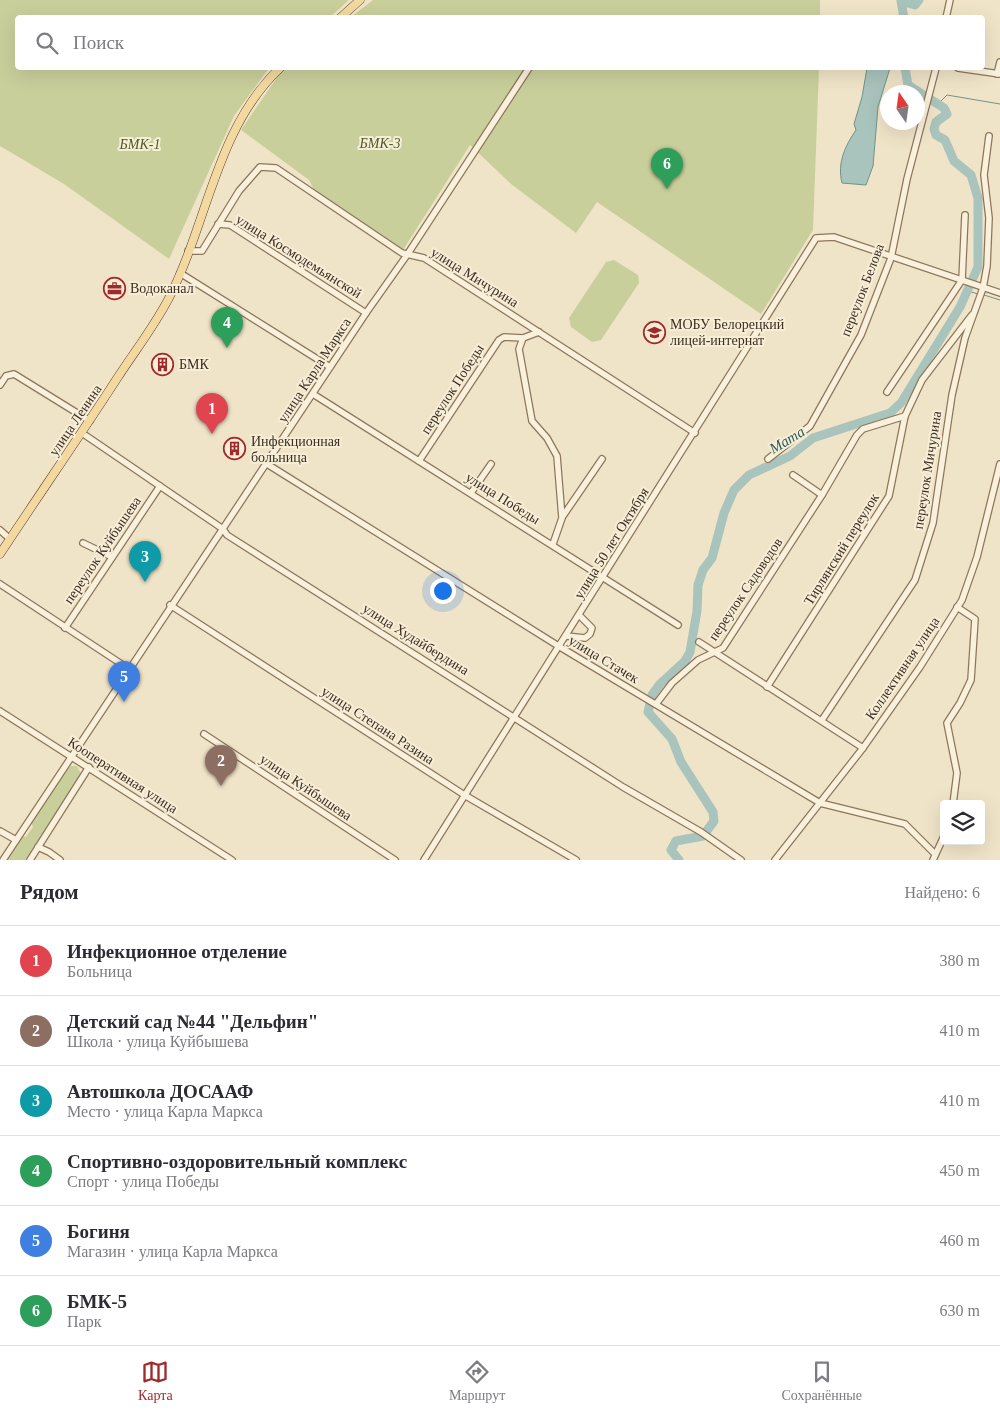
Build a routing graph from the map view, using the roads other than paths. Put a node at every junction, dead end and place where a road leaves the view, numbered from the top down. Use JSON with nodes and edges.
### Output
{"nodes":[{"id":1,"x":360,"y":0,"type":"edge"},
{"id":2,"x":950,"y":0,"type":"edge"},
{"id":3,"x":343,"y":15,"type":"edge"},
{"id":4,"x":947,"y":15,"type":"edge"},
{"id":5,"x":1000,"y":62,"type":"edge"},
{"id":6,"x":278,"y":70,"type":"edge"},
{"id":7,"x":528,"y":70,"type":"edge"},
{"id":8,"x":935,"y":70,"type":"edge"},
{"id":9,"x":972,"y":70,"type":"edge"},
{"id":10,"x":999,"y":74,"type":"edge"},
{"id":11,"x":989,"y":136,"type":"dead end"},
{"id":12,"x":964,"y":215,"type":"dead end"},
{"id":13,"x":218,"y":224,"type":"junction"},
{"id":14,"x":188,"y":251,"type":"junction"},
{"id":15,"x":407,"y":255,"type":"junction"},
{"id":16,"x":891,"y":258,"type":"junction"},
{"id":17,"x":180,"y":273,"type":"junction"},
{"id":18,"x":962,"y":280,"type":"junction"},
{"id":19,"x":981,"y":292,"type":"junction"},
{"id":20,"x":1000,"y":293,"type":"edge"},
{"id":21,"x":366,"y":313,"type":"junction"},
{"id":22,"x":974,"y":313,"type":"junction"},
{"id":23,"x":539,"y":332,"type":"junction"},
{"id":24,"x":523,"y":338,"type":"junction"},
{"id":25,"x":330,"y":367,"type":"junction"},
{"id":26,"x":0,"y":385,"type":"edge"},
{"id":27,"x":887,"y":392,"type":"dead end"},
{"id":28,"x":313,"y":394,"type":"junction"},
{"id":29,"x":905,"y":416,"type":"junction"},
{"id":30,"x":90,"y":421,"type":"junction"},
{"id":31,"x":82,"y":433,"type":"junction"},
{"id":32,"x":695,"y":433,"type":"junction"},
{"id":33,"x":602,"y":459,"type":"dead end"},
{"id":34,"x":768,"y":459,"type":"dead end"},
{"id":35,"x":419,"y":461,"type":"junction"},
{"id":36,"x":267,"y":464,"type":"junction"},
{"id":37,"x":492,"y":464,"type":"dead end"},
{"id":38,"x":1000,"y":464,"type":"edge"},
{"id":39,"x":793,"y":475,"type":"dead end"},
{"id":40,"x":160,"y":486,"type":"junction"},
{"id":41,"x":471,"y":493,"type":"junction"},
{"id":42,"x":822,"y":495,"type":"junction"},
{"id":43,"x":562,"y":518,"type":"junction"},
{"id":44,"x":223,"y":529,"type":"junction"},
{"id":45,"x":0,"y":530,"type":"edge"},
{"id":46,"x":10,"y":539,"type":"junction"},
{"id":47,"x":83,"y":543,"type":"dead end"},
{"id":48,"x":552,"y":544,"type":"junction"},
{"id":49,"x":0,"y":554,"type":"edge"},
{"id":50,"x":112,"y":557,"type":"junction"},
{"id":51,"x":604,"y":578,"type":"junction"},
{"id":52,"x":0,"y":584,"type":"edge"},
{"id":53,"x":170,"y":605,"type":"junction"},
{"id":54,"x":958,"y":607,"type":"junction"},
{"id":55,"x":580,"y":616,"type":"junction"},
{"id":56,"x":678,"y":625,"type":"dead end"},
{"id":57,"x":65,"y":628,"type":"junction"},
{"id":58,"x":566,"y":636,"type":"junction"},
{"id":59,"x":699,"y":642,"type":"dead end"},
{"id":60,"x":560,"y":647,"type":"junction"},
{"id":61,"x":716,"y":653,"type":"junction"},
{"id":62,"x":130,"y":669,"type":"junction"},
{"id":63,"x":767,"y":687,"type":"junction"},
{"id":64,"x":656,"y":704,"type":"junction"},
{"id":65,"x":0,"y":711,"type":"edge"},
{"id":66,"x":516,"y":717,"type":"junction"},
{"id":67,"x":822,"y":720,"type":"junction"},
{"id":68,"x":204,"y":734,"type":"dead end"},
{"id":69,"x":863,"y":748,"type":"junction"},
{"id":70,"x":71,"y":756,"type":"junction"},
{"id":71,"x":89,"y":767,"type":"junction"},
{"id":72,"x":466,"y":796,"type":"junction"},
{"id":73,"x":954,"y":800,"type":"edge"},
{"id":74,"x":820,"y":803,"type":"junction"},
{"id":75,"x":0,"y":831,"type":"edge"},
{"id":76,"x":16,"y":840,"type":"junction"},
{"id":77,"x":940,"y":844,"type":"edge"},
{"id":78,"x":38,"y":847,"type":"junction"},
{"id":79,"x":934,"y":857,"type":"edge"},
{"id":80,"x":3,"y":860,"type":"edge"},
{"id":81,"x":30,"y":860,"type":"edge"},
{"id":82,"x":60,"y":860,"type":"edge"},
{"id":83,"x":232,"y":860,"type":"edge"},
{"id":84,"x":394,"y":860,"type":"edge"},
{"id":85,"x":424,"y":860,"type":"edge"},
{"id":86,"x":576,"y":860,"type":"edge"},
{"id":87,"x":741,"y":860,"type":"edge"},
{"id":88,"x":775,"y":860,"type":"edge"}],
"edges":[{"from":1,"to":3,"type":"main road"},
{"from":2,"to":4,"type":"street"},
{"from":5,"to":10,"type":"street"},
{"from":6,"to":14,"type":"main road","name":"улица Ленина"},
{"from":7,"to":15,"type":"street","name":"улица Карла Маркса"},
{"from":8,"to":16,"type":"street","name":"переулок Белова"},
{"from":9,"to":10,"type":"street"},
{"from":11,"to":19,"type":"street"},
{"from":12,"to":18,"type":"street"},
{"from":13,"to":14,"type":"street","name":"улица Мичурина"},
{"from":13,"to":15,"type":"street","name":"улица Мичурина"},
{"from":13,"to":21,"type":"street","name":"улица Космодемьянской"},
{"from":14,"to":17,"type":"main road","name":"улица Ленина"},
{"from":15,"to":21,"type":"street","name":"улица Карла Маркса"},
{"from":15,"to":23,"type":"street","name":"улица Мичурина"},
{"from":16,"to":18,"type":"street"},
{"from":16,"to":32,"type":"street","name":"улица 50 лет Октября"},
{"from":16,"to":34,"type":"street","name":"переулок Белова"},
{"from":17,"to":25,"type":"street"},
{"from":17,"to":30,"type":"main road","name":"улица Ленина"},
{"from":18,"to":19,"type":"street"},
{"from":18,"to":27,"type":"street"},
{"from":19,"to":20,"type":"street"},
{"from":19,"to":22,"type":"street","name":"переулок Мичурина"},
{"from":21,"to":25,"type":"street","name":"улица Карла Маркса"},
{"from":22,"to":29,"type":"street","name":"Тирлянский переулок"},
{"from":22,"to":67,"type":"street","name":"переулок Мичурина"},
{"from":23,"to":24,"type":"street","name":"переулок Победы"},
{"from":23,"to":32,"type":"street","name":"улица Мичурина"},
{"from":24,"to":35,"type":"street","name":"переулок Победы"},
{"from":24,"to":43,"type":"street"},
{"from":25,"to":28,"type":"street","name":"улица Карла Маркса"},
{"from":26,"to":30,"type":"street"},
{"from":28,"to":35,"type":"street","name":"улица Победы"},
{"from":28,"to":36,"type":"street","name":"улица Карла Маркса"},
{"from":29,"to":42,"type":"street","name":"переулок Садоводов"},
{"from":29,"to":63,"type":"street","name":"Тирлянский переулок"},
{"from":30,"to":31,"type":"main road","name":"улица Ленина"},
{"from":31,"to":40,"type":"street","name":"улица Худайбердина"},
{"from":31,"to":46,"type":"main road","name":"улица Ленина"},
{"from":32,"to":51,"type":"street","name":"улица 50 лет Октября"},
{"from":33,"to":43,"type":"street"},
{"from":35,"to":41,"type":"street","name":"улица Победы"},
{"from":36,"to":44,"type":"street","name":"улица Карла Маркса"},
{"from":36,"to":60,"type":"street","name":"улица Стачек"},
{"from":37,"to":41,"type":"street"},
{"from":38,"to":54,"type":"street","name":"Коллективная улица"},
{"from":39,"to":42,"type":"street"},
{"from":40,"to":44,"type":"street","name":"улица Худайбердина"},
{"from":40,"to":50,"type":"street","name":"переулок Куйбышева"},
{"from":41,"to":48,"type":"street","name":"улица Победы"},
{"from":42,"to":61,"type":"street","name":"переулок Садоводов"},
{"from":43,"to":48,"type":"street"},
{"from":44,"to":53,"type":"street","name":"улица Карла Маркса"},
{"from":44,"to":66,"type":"street","name":"улица Худайбердина"},
{"from":45,"to":46,"type":"street"},
{"from":46,"to":49,"type":"main road","name":"улица Ленина"},
{"from":47,"to":50,"type":"street"},
{"from":48,"to":51,"type":"street","name":"улица Победы"},
{"from":50,"to":57,"type":"street","name":"переулок Куйбышева"},
{"from":51,"to":55,"type":"street","name":"улица 50 лет Октября"},
{"from":51,"to":56,"type":"street","name":"улица Победы"},
{"from":52,"to":57,"type":"street"},
{"from":53,"to":62,"type":"street","name":"улица Карла Маркса"},
{"from":53,"to":72,"type":"street","name":"улица Степана Разина"},
{"from":54,"to":69,"type":"street","name":"Коллективная улица"},
{"from":54,"to":73,"type":"street"},
{"from":55,"to":58,"type":"street","name":"улица 50 лет Октября"},
{"from":55,"to":58,"type":"street"},
{"from":57,"to":62,"type":"street"},
{"from":58,"to":60,"type":"street","name":"улица 50 лет Октября"},
{"from":59,"to":61,"type":"street"},
{"from":60,"to":64,"type":"street","name":"улица Стачек"},
{"from":60,"to":66,"type":"street","name":"улица 50 лет Октября"},
{"from":61,"to":63,"type":"street"},
{"from":61,"to":64,"type":"street","name":"переулок Садоводов"},
{"from":62,"to":70,"type":"street","name":"улица Карла Маркса"},
{"from":63,"to":67,"type":"street"},
{"from":64,"to":74,"type":"street","name":"улица Стачек"},
{"from":65,"to":70,"type":"street","name":"Кооперативная улица"},
{"from":66,"to":72,"type":"street","name":"улица 50 лет Октября"},
{"from":66,"to":87,"type":"street","name":"улица Худайбердина"},
{"from":67,"to":69,"type":"street"},
{"from":68,"to":84,"type":"street","name":"улица Куйбышева"},
{"from":69,"to":74,"type":"street","name":"Коллективная улица"},
{"from":70,"to":71,"type":"street","name":"Кооперативная улица"},
{"from":70,"to":76,"type":"street","name":"улица Карла Маркса"},
{"from":71,"to":78,"type":"street"},
{"from":71,"to":83,"type":"street","name":"Кооперативная улица"},
{"from":72,"to":85,"type":"street","name":"улица 50 лет Октября"},
{"from":72,"to":86,"type":"street","name":"улица Степана Разина"},
{"from":74,"to":79,"type":"street","name":"улица Стачек"},
{"from":74,"to":88,"type":"street","name":"Коллективная улица"},
{"from":75,"to":76,"type":"street"},
{"from":76,"to":80,"type":"street","name":"улица Карла Маркса"},
{"from":77,"to":79,"type":"street"},
{"from":78,"to":81,"type":"street"},
{"from":78,"to":82,"type":"street"}]}
